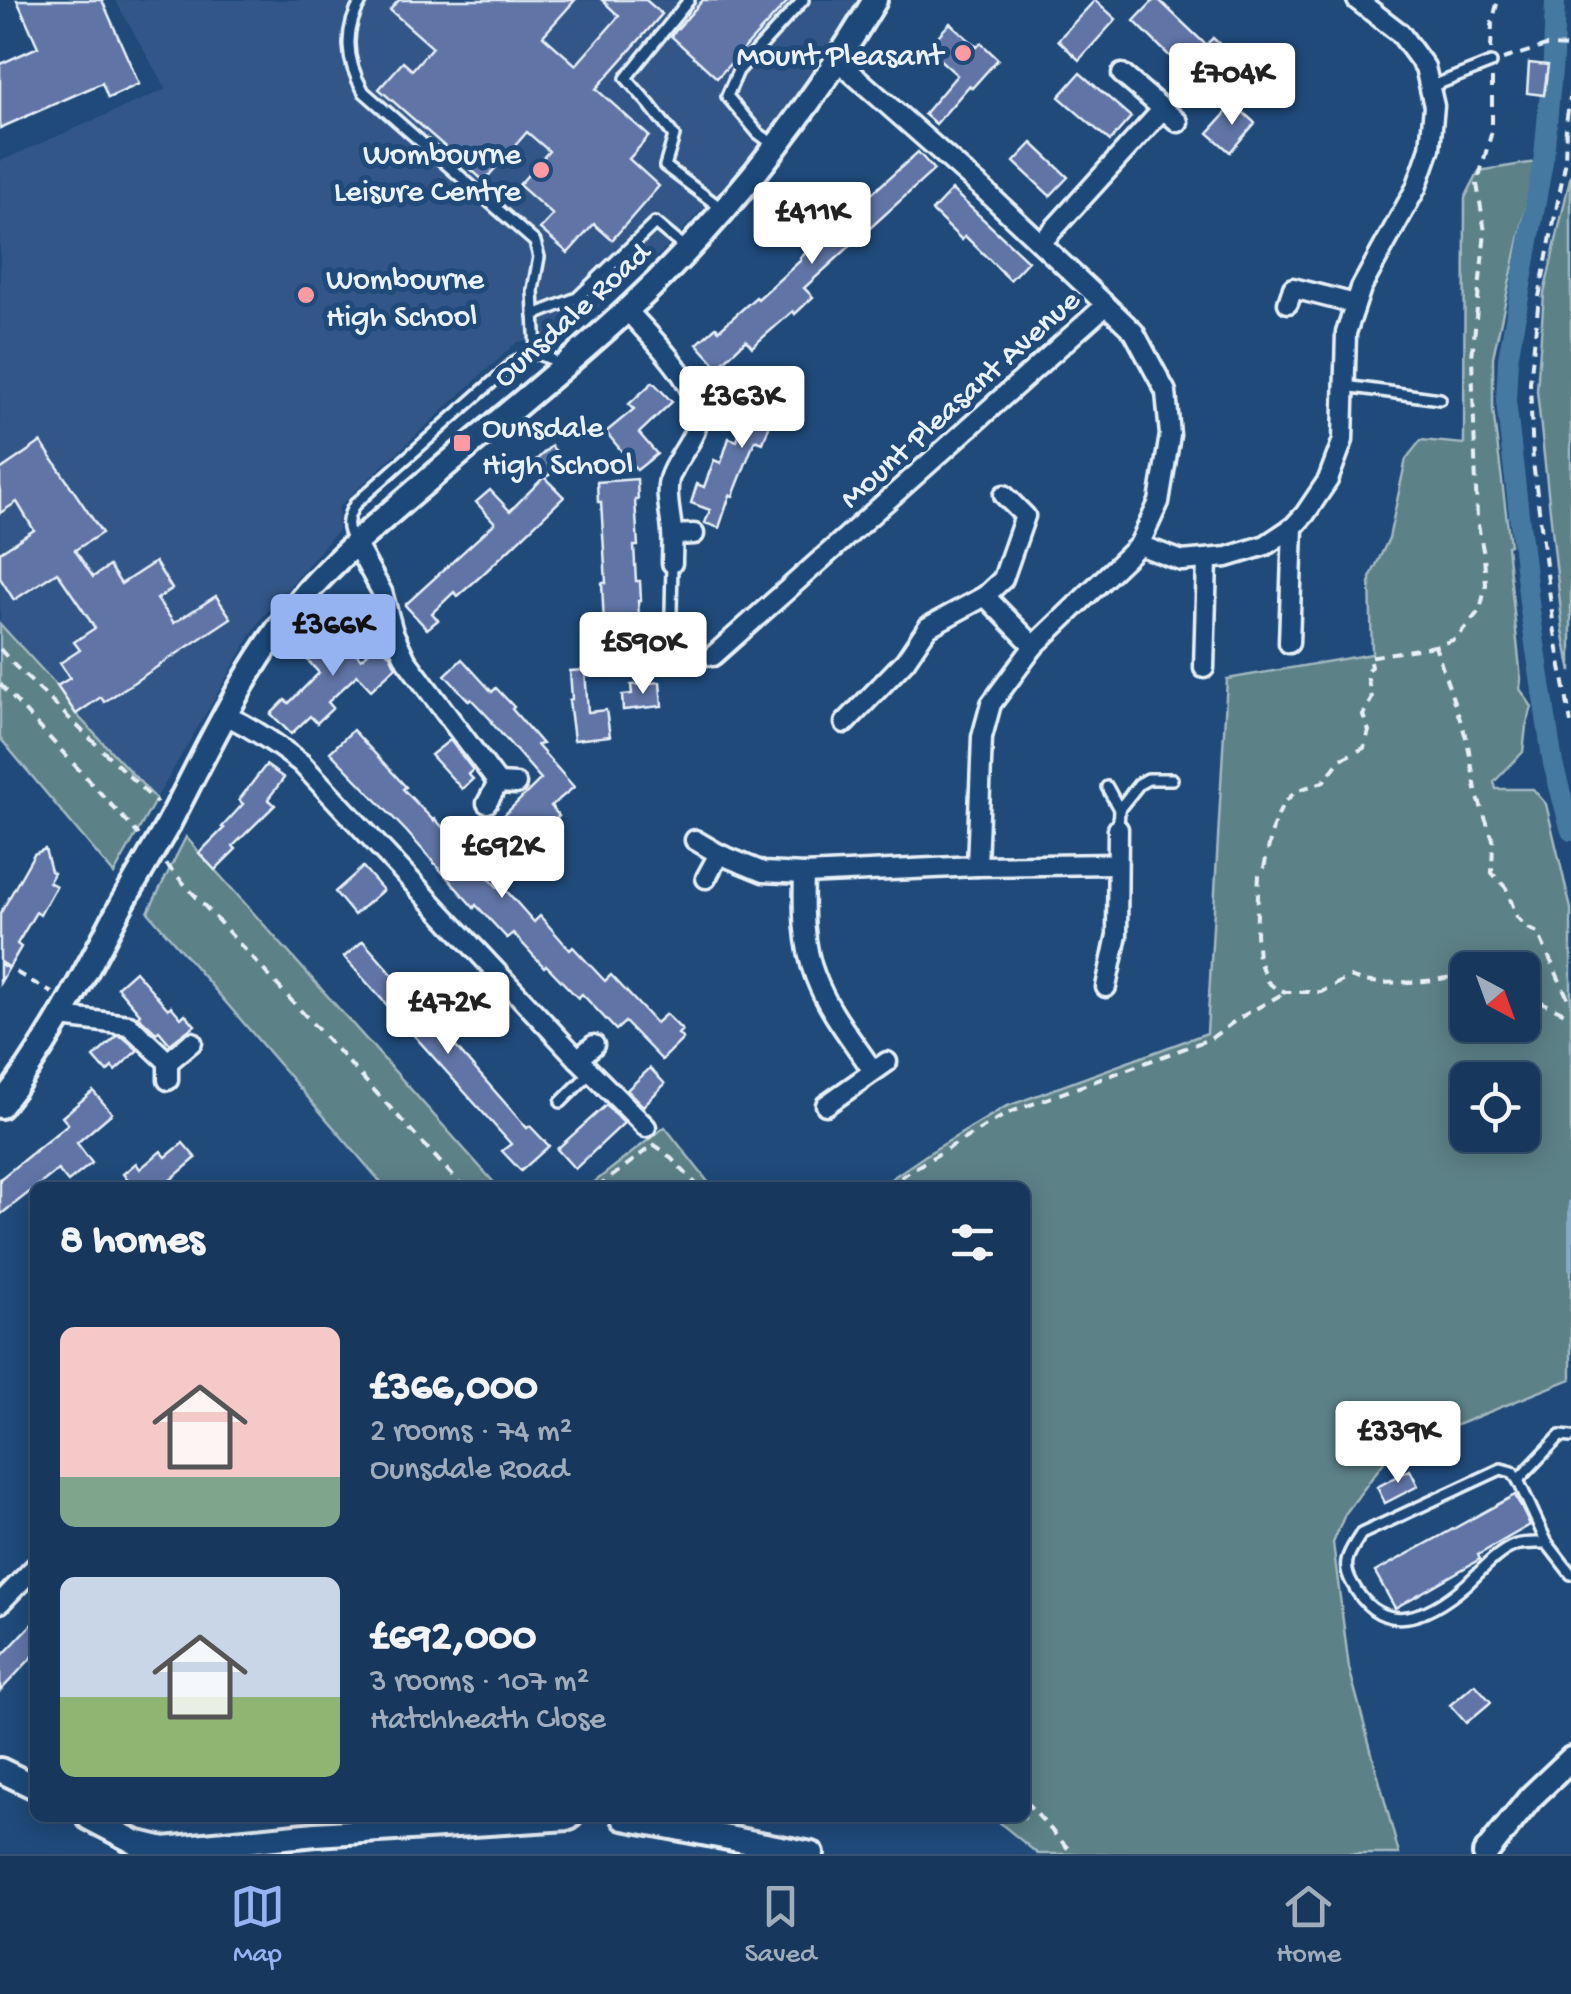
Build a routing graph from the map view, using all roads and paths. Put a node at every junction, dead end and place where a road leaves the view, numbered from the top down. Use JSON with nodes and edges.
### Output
{"nodes":[{"id":1,"x":362,"y":0,"type":"edge"},
{"id":2,"x":688,"y":0,"type":"edge"},
{"id":3,"x":803,"y":0,"type":"edge"},
{"id":4,"x":875,"y":0,"type":"edge"},
{"id":5,"x":1357,"y":0,"type":"edge"},
{"id":6,"x":1498,"y":0,"type":"edge"},
{"id":7,"x":1570,"y":47,"type":"edge"},
{"id":8,"x":838,"y":61,"type":"junction"},
{"id":9,"x":1491,"y":63,"type":"junction"},
{"id":10,"x":1122,"y":74,"type":"dead end"},
{"id":11,"x":1430,"y":87,"type":"junction"},
{"id":12,"x":1571,"y":92,"type":"edge"},
{"id":13,"x":1162,"y":110,"type":"junction"},
{"id":14,"x":1178,"y":122,"type":"dead end"},
{"id":15,"x":775,"y":146,"type":"junction"},
{"id":16,"x":723,"y":210,"type":"junction"},
{"id":17,"x":1041,"y":244,"type":"junction"},
{"id":18,"x":688,"y":250,"type":"junction"},
{"id":19,"x":1288,"y":303,"type":"dead end"},
{"id":20,"x":1355,"y":304,"type":"junction"},
{"id":21,"x":1106,"y":306,"type":"junction"},
{"id":22,"x":626,"y":310,"type":"junction"},
{"id":23,"x":534,"y":315,"type":"junction"},
{"id":24,"x":536,"y":353,"type":"junction"},
{"id":25,"x":561,"y":368,"type":"junction"},
{"id":26,"x":1345,"y":386,"type":"junction"},
{"id":27,"x":1440,"y":399,"type":"dead end"},
{"id":28,"x":1004,"y":495,"type":"dead end"},
{"id":29,"x":1293,"y":527,"type":"junction"},
{"id":30,"x":694,"y":534,"type":"dead end"},
{"id":31,"x":673,"y":535,"type":"junction"},
{"id":32,"x":355,"y":543,"type":"junction"},
{"id":33,"x":1139,"y":545,"type":"junction"},
{"id":34,"x":1207,"y":560,"type":"junction"},
{"id":35,"x":672,"y":563,"type":"joint"},
{"id":36,"x":985,"y":596,"type":"junction"},
{"id":37,"x":1289,"y":643,"type":"dead end"},
{"id":38,"x":1034,"y":646,"type":"junction"},
{"id":39,"x":1435,"y":646,"type":"junction"},
{"id":40,"x":0,"y":649,"type":"edge"},
{"id":41,"x":713,"y":656,"type":"dead end"},
{"id":42,"x":670,"y":662,"type":"dead end"},
{"id":43,"x":1204,"y":668,"type":"dead end"},
{"id":44,"x":0,"y":684,"type":"edge"},
{"id":45,"x":225,"y":715,"type":"junction"},
{"id":46,"x":846,"y":722,"type":"dead end"},
{"id":47,"x":1571,"y":723,"type":"edge"},
{"id":48,"x":1172,"y":778,"type":"dead end"},
{"id":49,"x":1107,"y":786,"type":"dead end"},
{"id":50,"x":487,"y":803,"type":"dead end"},
{"id":51,"x":1118,"y":809,"type":"junction"},
{"id":52,"x":164,"y":814,"type":"junction"},
{"id":53,"x":1118,"y":829,"type":"joint"},
{"id":54,"x":694,"y":840,"type":"dead end"},
{"id":55,"x":146,"y":842,"type":"dead end"},
{"id":56,"x":719,"y":854,"type":"junction"},
{"id":57,"x":159,"y":856,"type":"dead end"},
{"id":58,"x":1116,"y":864,"type":"junction"},
{"id":59,"x":978,"y":866,"type":"junction"},
{"id":60,"x":804,"y":874,"type":"junction"},
{"id":61,"x":706,"y":878,"type":"dead end"},
{"id":62,"x":0,"y":962,"type":"edge"},
{"id":63,"x":1450,"y":977,"type":"edge"},
{"id":64,"x":1106,"y":987,"type":"dead end"},
{"id":65,"x":1286,"y":992,"type":"junction"},
{"id":66,"x":1540,"y":1001,"type":"edge"},
{"id":67,"x":1571,"y":1005,"type":"edge"},
{"id":68,"x":64,"y":1010,"type":"junction"},
{"id":69,"x":1571,"y":1016,"type":"edge"},
{"id":70,"x":192,"y":1042,"type":"dead end"},
{"id":71,"x":594,"y":1045,"type":"dead end"},
{"id":72,"x":585,"y":1066,"type":"junction"},
{"id":73,"x":561,"y":1102,"type":"dead end"},
{"id":74,"x":826,"y":1105,"type":"dead end"},
{"id":75,"x":0,"y":1106,"type":"edge"},
{"id":76,"x":646,"y":1127,"type":"dead end"},
{"id":77,"x":458,"y":1182,"type":"edge"},
{"id":78,"x":605,"y":1182,"type":"edge"},
{"id":79,"x":694,"y":1182,"type":"edge"},
{"id":80,"x":895,"y":1182,"type":"edge"},
{"id":81,"x":1571,"y":1437,"type":"edge"},
{"id":82,"x":1518,"y":1480,"type":"junction"},
{"id":83,"x":1547,"y":1543,"type":"junction"},
{"id":84,"x":30,"y":1572,"type":"edge"},
{"id":85,"x":1571,"y":1574,"type":"edge"},
{"id":86,"x":0,"y":1603,"type":"edge"},
{"id":87,"x":1571,"y":1758,"type":"edge"},
{"id":88,"x":0,"y":1770,"type":"edge"},
{"id":89,"x":30,"y":1785,"type":"edge"},
{"id":90,"x":1030,"y":1807,"type":"edge"},
{"id":91,"x":96,"y":1822,"type":"edge"},
{"id":92,"x":506,"y":1822,"type":"edge"},
{"id":93,"x":670,"y":1822,"type":"edge"},
{"id":94,"x":743,"y":1847,"type":"edge"},
{"id":95,"x":133,"y":1848,"type":"edge"},
{"id":96,"x":812,"y":1854,"type":"edge"},
{"id":97,"x":1073,"y":1854,"type":"edge"},
{"id":98,"x":1485,"y":1854,"type":"edge"}],
"edges":[{"from":1,"to":23,"type":"lane"},
{"from":2,"to":16,"type":"lane"},
{"from":3,"to":15,"type":"lane"},
{"from":4,"to":8,"type":"street","name":"Ounsdale Road"},
{"from":5,"to":11,"type":"street"},
{"from":6,"to":9,"type":"path"},
{"from":7,"to":9,"type":"path"},
{"from":8,"to":15,"type":"street","name":"Ounsdale Road"},
{"from":8,"to":17,"type":"street","name":"Mount Pleasant Avenue"},
{"from":9,"to":11,"type":"lane"},
{"from":9,"to":39,"type":"path"},
{"from":10,"to":13,"type":"street"},
{"from":11,"to":20,"type":"street"},
{"from":12,"to":47,"type":"path"},
{"from":13,"to":14,"type":"street"},
{"from":13,"to":17,"type":"street"},
{"from":15,"to":16,"type":"street","name":"Ounsdale Road"},
{"from":16,"to":18,"type":"street","name":"Ounsdale Road"},
{"from":17,"to":21,"type":"street","name":"Mount Pleasant Avenue"},
{"from":18,"to":22,"type":"street","name":"Ounsdale Road"},
{"from":18,"to":23,"type":"lane"},
{"from":19,"to":20,"type":"street"},
{"from":20,"to":26,"type":"street"},
{"from":21,"to":33,"type":"street"},
{"from":21,"to":41,"type":"street","name":"Mount Pleasant Avenue"},
{"from":22,"to":25,"type":"street","name":"Ounsdale Road"},
{"from":22,"to":31,"type":"street"},
{"from":23,"to":24,"type":"lane"},
{"from":24,"to":25,"type":"lane"},
{"from":24,"to":32,"type":"lane"},
{"from":25,"to":32,"type":"street","name":"Ounsdale Road"},
{"from":26,"to":27,"type":"lane"},
{"from":26,"to":29,"type":"street"},
{"from":28,"to":36,"type":"street"},
{"from":29,"to":34,"type":"street"},
{"from":29,"to":37,"type":"street"},
{"from":30,"to":31,"type":"street"},
{"from":31,"to":35,"type":"street"},
{"from":32,"to":45,"type":"street","name":"Ounsdale Road"},
{"from":32,"to":50,"type":"street"},
{"from":33,"to":34,"type":"street"},
{"from":33,"to":38,"type":"street"},
{"from":34,"to":43,"type":"street"},
{"from":35,"to":42,"type":"lane"},
{"from":36,"to":38,"type":"street"},
{"from":36,"to":46,"type":"street"},
{"from":38,"to":59,"type":"street"},
{"from":39,"to":65,"type":"path"},
{"from":39,"to":67,"type":"path"},
{"from":40,"to":52,"type":"path"},
{"from":44,"to":55,"type":"path"},
{"from":45,"to":52,"type":"street","name":"Ounsdale Road"},
{"from":45,"to":72,"type":"street"},
{"from":48,"to":51,"type":"lane"},
{"from":49,"to":51,"type":"lane"},
{"from":51,"to":53,"type":"lane"},
{"from":52,"to":68,"type":"street","name":"Ounsdale Road","bridge":true},
{"from":53,"to":58,"type":"street"},
{"from":54,"to":56,"type":"street"},
{"from":56,"to":60,"type":"street"},
{"from":56,"to":61,"type":"street"},
{"from":57,"to":77,"type":"path"},
{"from":58,"to":59,"type":"street"},
{"from":58,"to":64,"type":"street"},
{"from":59,"to":60,"type":"street"},
{"from":60,"to":74,"type":"street"},
{"from":62,"to":68,"type":"path"},
{"from":63,"to":65,"type":"path"},
{"from":65,"to":80,"type":"path"},
{"from":66,"to":69,"type":"path"},
{"from":68,"to":70,"type":"street"},
{"from":68,"to":75,"type":"street","name":"Ounsdale Road"},
{"from":71,"to":72,"type":"street"},
{"from":72,"to":73,"type":"lane"},
{"from":72,"to":76,"type":"street"},
{"from":78,"to":79,"type":"path"},
{"from":81,"to":82,"type":"lane"},
{"from":82,"to":83,"type":"lane"},
{"from":82,"to":83,"type":"lane"},
{"from":83,"to":85,"type":"lane"},
{"from":84,"to":86,"type":"street"},
{"from":87,"to":98,"type":"street"},
{"from":88,"to":89,"type":"street"},
{"from":90,"to":97,"type":"path"},
{"from":91,"to":95,"type":"street"},
{"from":92,"to":95,"type":"street"},
{"from":93,"to":94,"type":"street"},
{"from":94,"to":96,"type":"street"}]}
